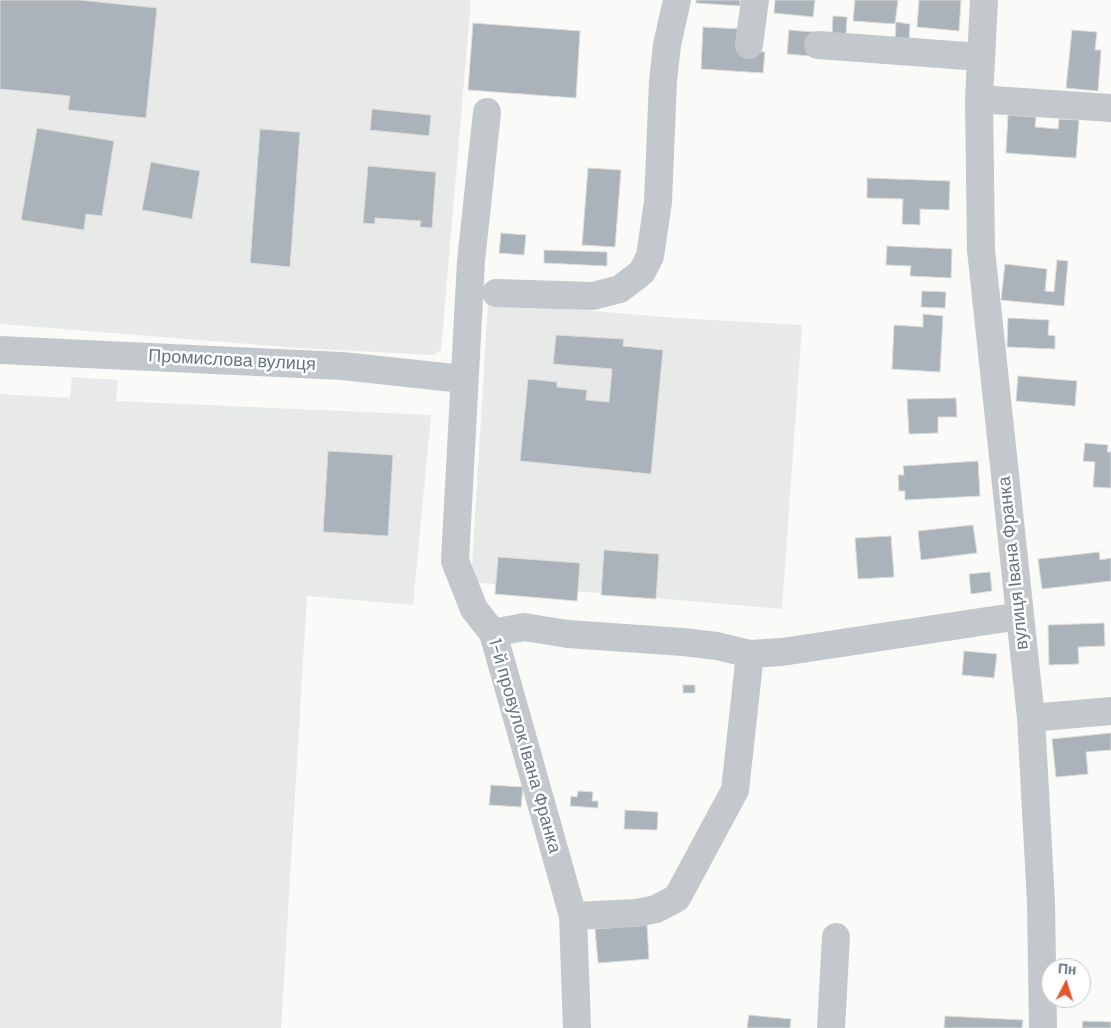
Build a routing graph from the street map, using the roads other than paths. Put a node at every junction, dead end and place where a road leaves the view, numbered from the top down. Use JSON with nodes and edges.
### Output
{"nodes":[{"id":1,"x":677,"y":0,"type":"edge"},
{"id":2,"x":755,"y":0,"type":"edge"},
{"id":3,"x":984,"y":0,"type":"edge"},
{"id":4,"x":749,"y":45,"type":"dead end"},
{"id":5,"x":818,"y":45,"type":"dead end"},
{"id":6,"x":980,"y":57,"type":"junction"},
{"id":7,"x":979,"y":99,"type":"junction"},
{"id":8,"x":1111,"y":108,"type":"edge"},
{"id":9,"x":487,"y":112,"type":"dead end"},
{"id":10,"x":496,"y":293,"type":"dead end"},
{"id":11,"x":0,"y":350,"type":"edge"},
{"id":12,"x":463,"y":379,"type":"junction"},
{"id":13,"x":1020,"y":616,"type":"junction"},
{"id":14,"x":493,"y":633,"type":"junction"},
{"id":15,"x":750,"y":654,"type":"junction"},
{"id":16,"x":1111,"y":711,"type":"edge"},
{"id":17,"x":1031,"y":718,"type":"junction"},
{"id":18,"x":573,"y":916,"type":"junction"},
{"id":19,"x":836,"y":937,"type":"dead end"},
{"id":20,"x":577,"y":1028,"type":"edge"},
{"id":21,"x":831,"y":1028,"type":"edge"},
{"id":22,"x":1043,"y":1028,"type":"edge"}],
"edges":[{"from":1,"to":10,"type":"street"},
{"from":2,"to":4,"type":"street"},
{"from":3,"to":6,"type":"street","name":"вулиця Івана Франка"},
{"from":5,"to":6,"type":"street"},
{"from":6,"to":7,"type":"street","name":"вулиця Івана Франка"},
{"from":7,"to":8,"type":"street"},
{"from":7,"to":13,"type":"street","name":"вулиця Івана Франка"},
{"from":9,"to":12,"type":"street","name":"1-й провулок Івана Франка"},
{"from":11,"to":12,"type":"street","name":"Промислова вулиця"},
{"from":12,"to":14,"type":"street","name":"1-й провулок Івана Франка"},
{"from":13,"to":15,"type":"street"},
{"from":13,"to":17,"type":"street","name":"вулиця Івана Франка"},
{"from":14,"to":15,"type":"street"},
{"from":14,"to":18,"type":"street","name":"1-й провулок Івана Франка"},
{"from":15,"to":18,"type":"street"},
{"from":16,"to":17,"type":"street"},
{"from":17,"to":22,"type":"street","name":"вулиця Івана Франка"},
{"from":18,"to":20,"type":"street","name":"1-й провулок Івана Франка"},
{"from":19,"to":21,"type":"street"}]}
